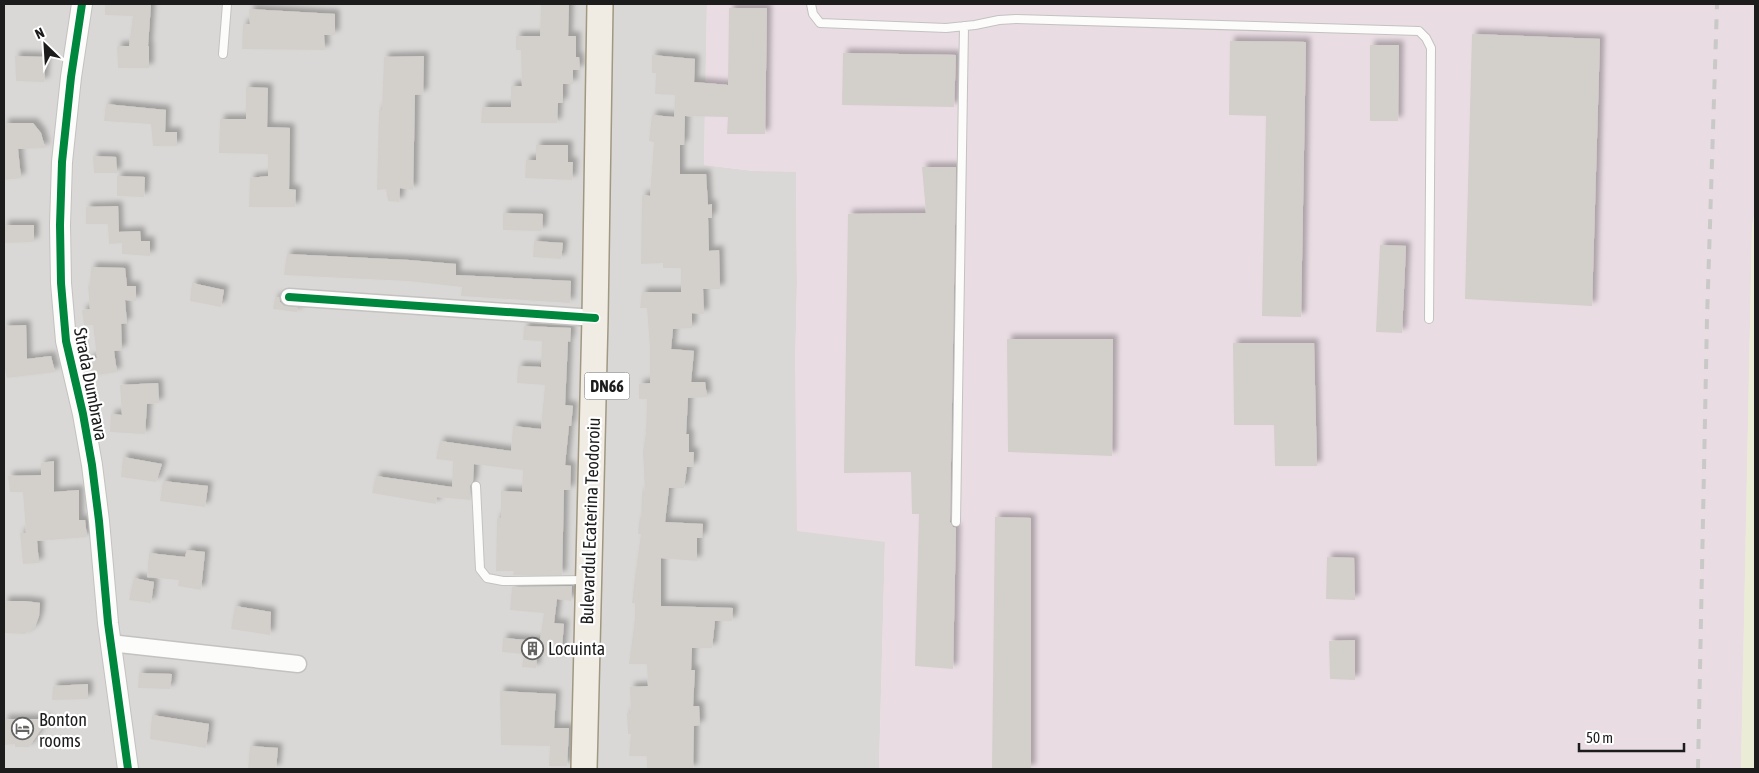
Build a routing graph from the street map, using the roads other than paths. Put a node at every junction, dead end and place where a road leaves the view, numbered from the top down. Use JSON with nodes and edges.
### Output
{"nodes":[{"id":1,"x":82,"y":4,"type":"edge"},
{"id":2,"x":227,"y":4,"type":"edge"},
{"id":3,"x":600,"y":4,"type":"edge"},
{"id":4,"x":616,"y":4,"type":"edge"},
{"id":5,"x":811,"y":4,"type":"edge"},
{"id":6,"x":964,"y":26,"type":"junction"},
{"id":7,"x":222,"y":54,"type":"dead end"},
{"id":8,"x":289,"y":296,"type":"dead end"},
{"id":9,"x":595,"y":318,"type":"junction"},
{"id":10,"x":1429,"y":319,"type":"dead end"},
{"id":11,"x":476,"y":486,"type":"dead end"},
{"id":12,"x":956,"y":522,"type":"dead end"},
{"id":13,"x":588,"y":580,"type":"junction"},
{"id":14,"x":110,"y":642,"type":"junction"},
{"id":15,"x":298,"y":664,"type":"dead end"},
{"id":16,"x":128,"y":769,"type":"edge"},
{"id":17,"x":584,"y":769,"type":"edge"},
{"id":18,"x":600,"y":769,"type":"edge"}],
"edges":[{"from":1,"to":14,"type":"street","name":"Strada Dumbrava"},
{"from":2,"to":7,"type":"lane"},
{"from":3,"to":9,"type":"main road","name":"Bulevardul Ecaterina Teodoroiu"},
{"from":4,"to":18,"type":"main road","name":"Bulevardul Ecaterina Teodoroiu","number":"DN66"},
{"from":5,"to":6,"type":"lane"},
{"from":6,"to":10,"type":"lane"},
{"from":6,"to":12,"type":"lane"},
{"from":8,"to":9,"type":"street"},
{"from":9,"to":13,"type":"main road","name":"Bulevardul Ecaterina Teodoroiu"},
{"from":11,"to":13,"type":"lane"},
{"from":13,"to":17,"type":"main road","name":"Bulevardul Ecaterina Teodoroiu"},
{"from":14,"to":15,"type":"street"},
{"from":14,"to":16,"type":"street","name":"Strada Dumbrava"}]}
